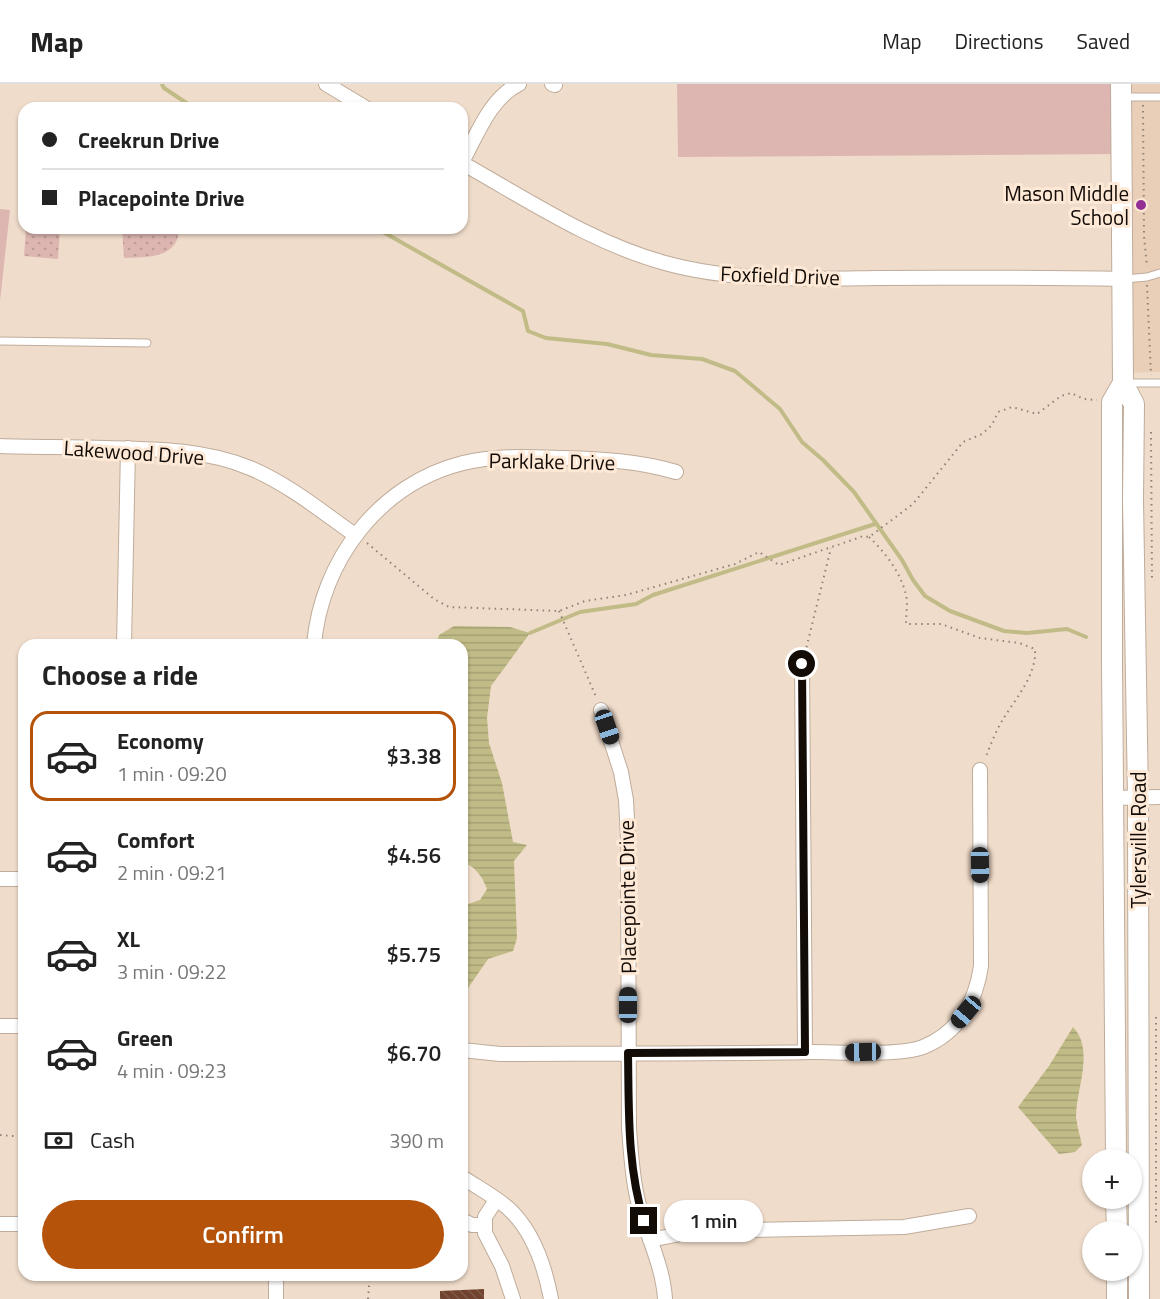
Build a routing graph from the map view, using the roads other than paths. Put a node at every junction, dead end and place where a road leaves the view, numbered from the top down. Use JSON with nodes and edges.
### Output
{"nodes":[{"id":1,"x":326,"y":84,"type":"edge"},
{"id":2,"x":519,"y":84,"type":"edge"},
{"id":3,"x":1121,"y":91,"type":"edge"},
{"id":4,"x":1160,"y":97,"type":"edge"},
{"id":5,"x":356,"y":102,"type":"edge"},
{"id":6,"x":468,"y":152,"type":"edge"},
{"id":7,"x":468,"y":166,"type":"edge"},
{"id":8,"x":1160,"y":273,"type":"edge"},
{"id":9,"x":1122,"y":279,"type":"junction"},
{"id":10,"x":0,"y":341,"type":"edge"},
{"id":11,"x":147,"y":343,"type":"dead end"},
{"id":12,"x":1123,"y":383,"type":"junction"},
{"id":13,"x":1160,"y":383,"type":"edge"},
{"id":14,"x":0,"y":446,"type":"edge"},
{"id":15,"x":128,"y":448,"type":"junction"},
{"id":16,"x":676,"y":472,"type":"dead end"},
{"id":17,"x":355,"y":534,"type":"junction"},
{"id":18,"x":124,"y":639,"type":"edge"},
{"id":19,"x":315,"y":639,"type":"edge"},
{"id":20,"x":802,"y":664,"type":"road end"},
{"id":21,"x":601,"y":710,"type":"road end"},
{"id":22,"x":980,"y":770,"type":"road end"},
{"id":23,"x":1160,"y":797,"type":"edge"},
{"id":24,"x":1113,"y":798,"type":"junction"},
{"id":25,"x":1138,"y":798,"type":"junction"},
{"id":26,"x":0,"y":879,"type":"edge"},
{"id":27,"x":18,"y":879,"type":"edge"},
{"id":28,"x":0,"y":1026,"type":"edge"},
{"id":29,"x":18,"y":1026,"type":"edge"},
{"id":30,"x":468,"y":1051,"type":"edge"},
{"id":31,"x":805,"y":1052,"type":"junction"},
{"id":32,"x":628,"y":1053,"type":"junction"},
{"id":33,"x":1116,"y":1149,"type":"edge"},
{"id":34,"x":468,"y":1181,"type":"edge"},
{"id":35,"x":496,"y":1200,"type":"junction"},
{"id":36,"x":969,"y":1216,"type":"dead end"},
{"id":37,"x":468,"y":1223,"type":"edge"},
{"id":38,"x":0,"y":1224,"type":"edge"},
{"id":39,"x":18,"y":1224,"type":"edge"},
{"id":40,"x":483,"y":1225,"type":"junction"},
{"id":41,"x":650,"y":1240,"type":"junction"},
{"id":42,"x":276,"y":1281,"type":"edge"},
{"id":43,"x":1117,"y":1281,"type":"edge"},
{"id":44,"x":276,"y":1299,"type":"edge"},
{"id":45,"x":513,"y":1299,"type":"edge"},
{"id":46,"x":551,"y":1299,"type":"edge"},
{"id":47,"x":665,"y":1299,"type":"edge"},
{"id":48,"x":1118,"y":1299,"type":"edge"},
{"id":49,"x":1139,"y":1299,"type":"edge"}],
"edges":[{"from":1,"to":5,"type":"street"},
{"from":2,"to":6,"type":"street"},
{"from":3,"to":4,"type":"lane"},
{"from":3,"to":9,"type":"main road","name":"Tylersville Road"},
{"from":7,"to":9,"type":"street","name":"Foxfield Drive"},
{"from":8,"to":9,"type":"lane"},
{"from":9,"to":12,"type":"main road","name":"Tylersville Road"},
{"from":10,"to":11,"type":"lane"},
{"from":12,"to":13,"type":"lane"},
{"from":12,"to":24,"type":"main road","name":"Tylersville Road"},
{"from":12,"to":25,"type":"main road","name":"Tylersville Road"},
{"from":14,"to":15,"type":"street","name":"Lakewood Drive"},
{"from":15,"to":17,"type":"street","name":"Lakewood Drive"},
{"from":15,"to":18,"type":"street"},
{"from":16,"to":17,"type":"street","name":"Parklake Drive"},
{"from":17,"to":19,"type":"street","name":"Parklake Drive"},
{"from":20,"to":31,"type":"street"},
{"from":21,"to":32,"type":"street","name":"Placepointe Drive"},
{"from":22,"to":31,"type":"street"},
{"from":23,"to":25,"type":"street"},
{"from":24,"to":25,"type":"street"},
{"from":24,"to":33,"type":"main road","name":"Tylersville Road"},
{"from":25,"to":49,"type":"main road","name":"Tylersville Road"},
{"from":26,"to":27,"type":"street"},
{"from":28,"to":29,"type":"street"},
{"from":30,"to":32,"type":"street"},
{"from":31,"to":32,"type":"street"},
{"from":32,"to":41,"type":"street","name":"Placepointe Drive"},
{"from":34,"to":35,"type":"street"},
{"from":35,"to":40,"type":"street"},
{"from":35,"to":46,"type":"street"},
{"from":36,"to":41,"type":"street"},
{"from":37,"to":40,"type":"street"},
{"from":38,"to":39,"type":"street"},
{"from":40,"to":45,"type":"street"},
{"from":41,"to":47,"type":"street","name":"Placepointe Drive"},
{"from":42,"to":44,"type":"street"},
{"from":43,"to":48,"type":"main road"}]}
